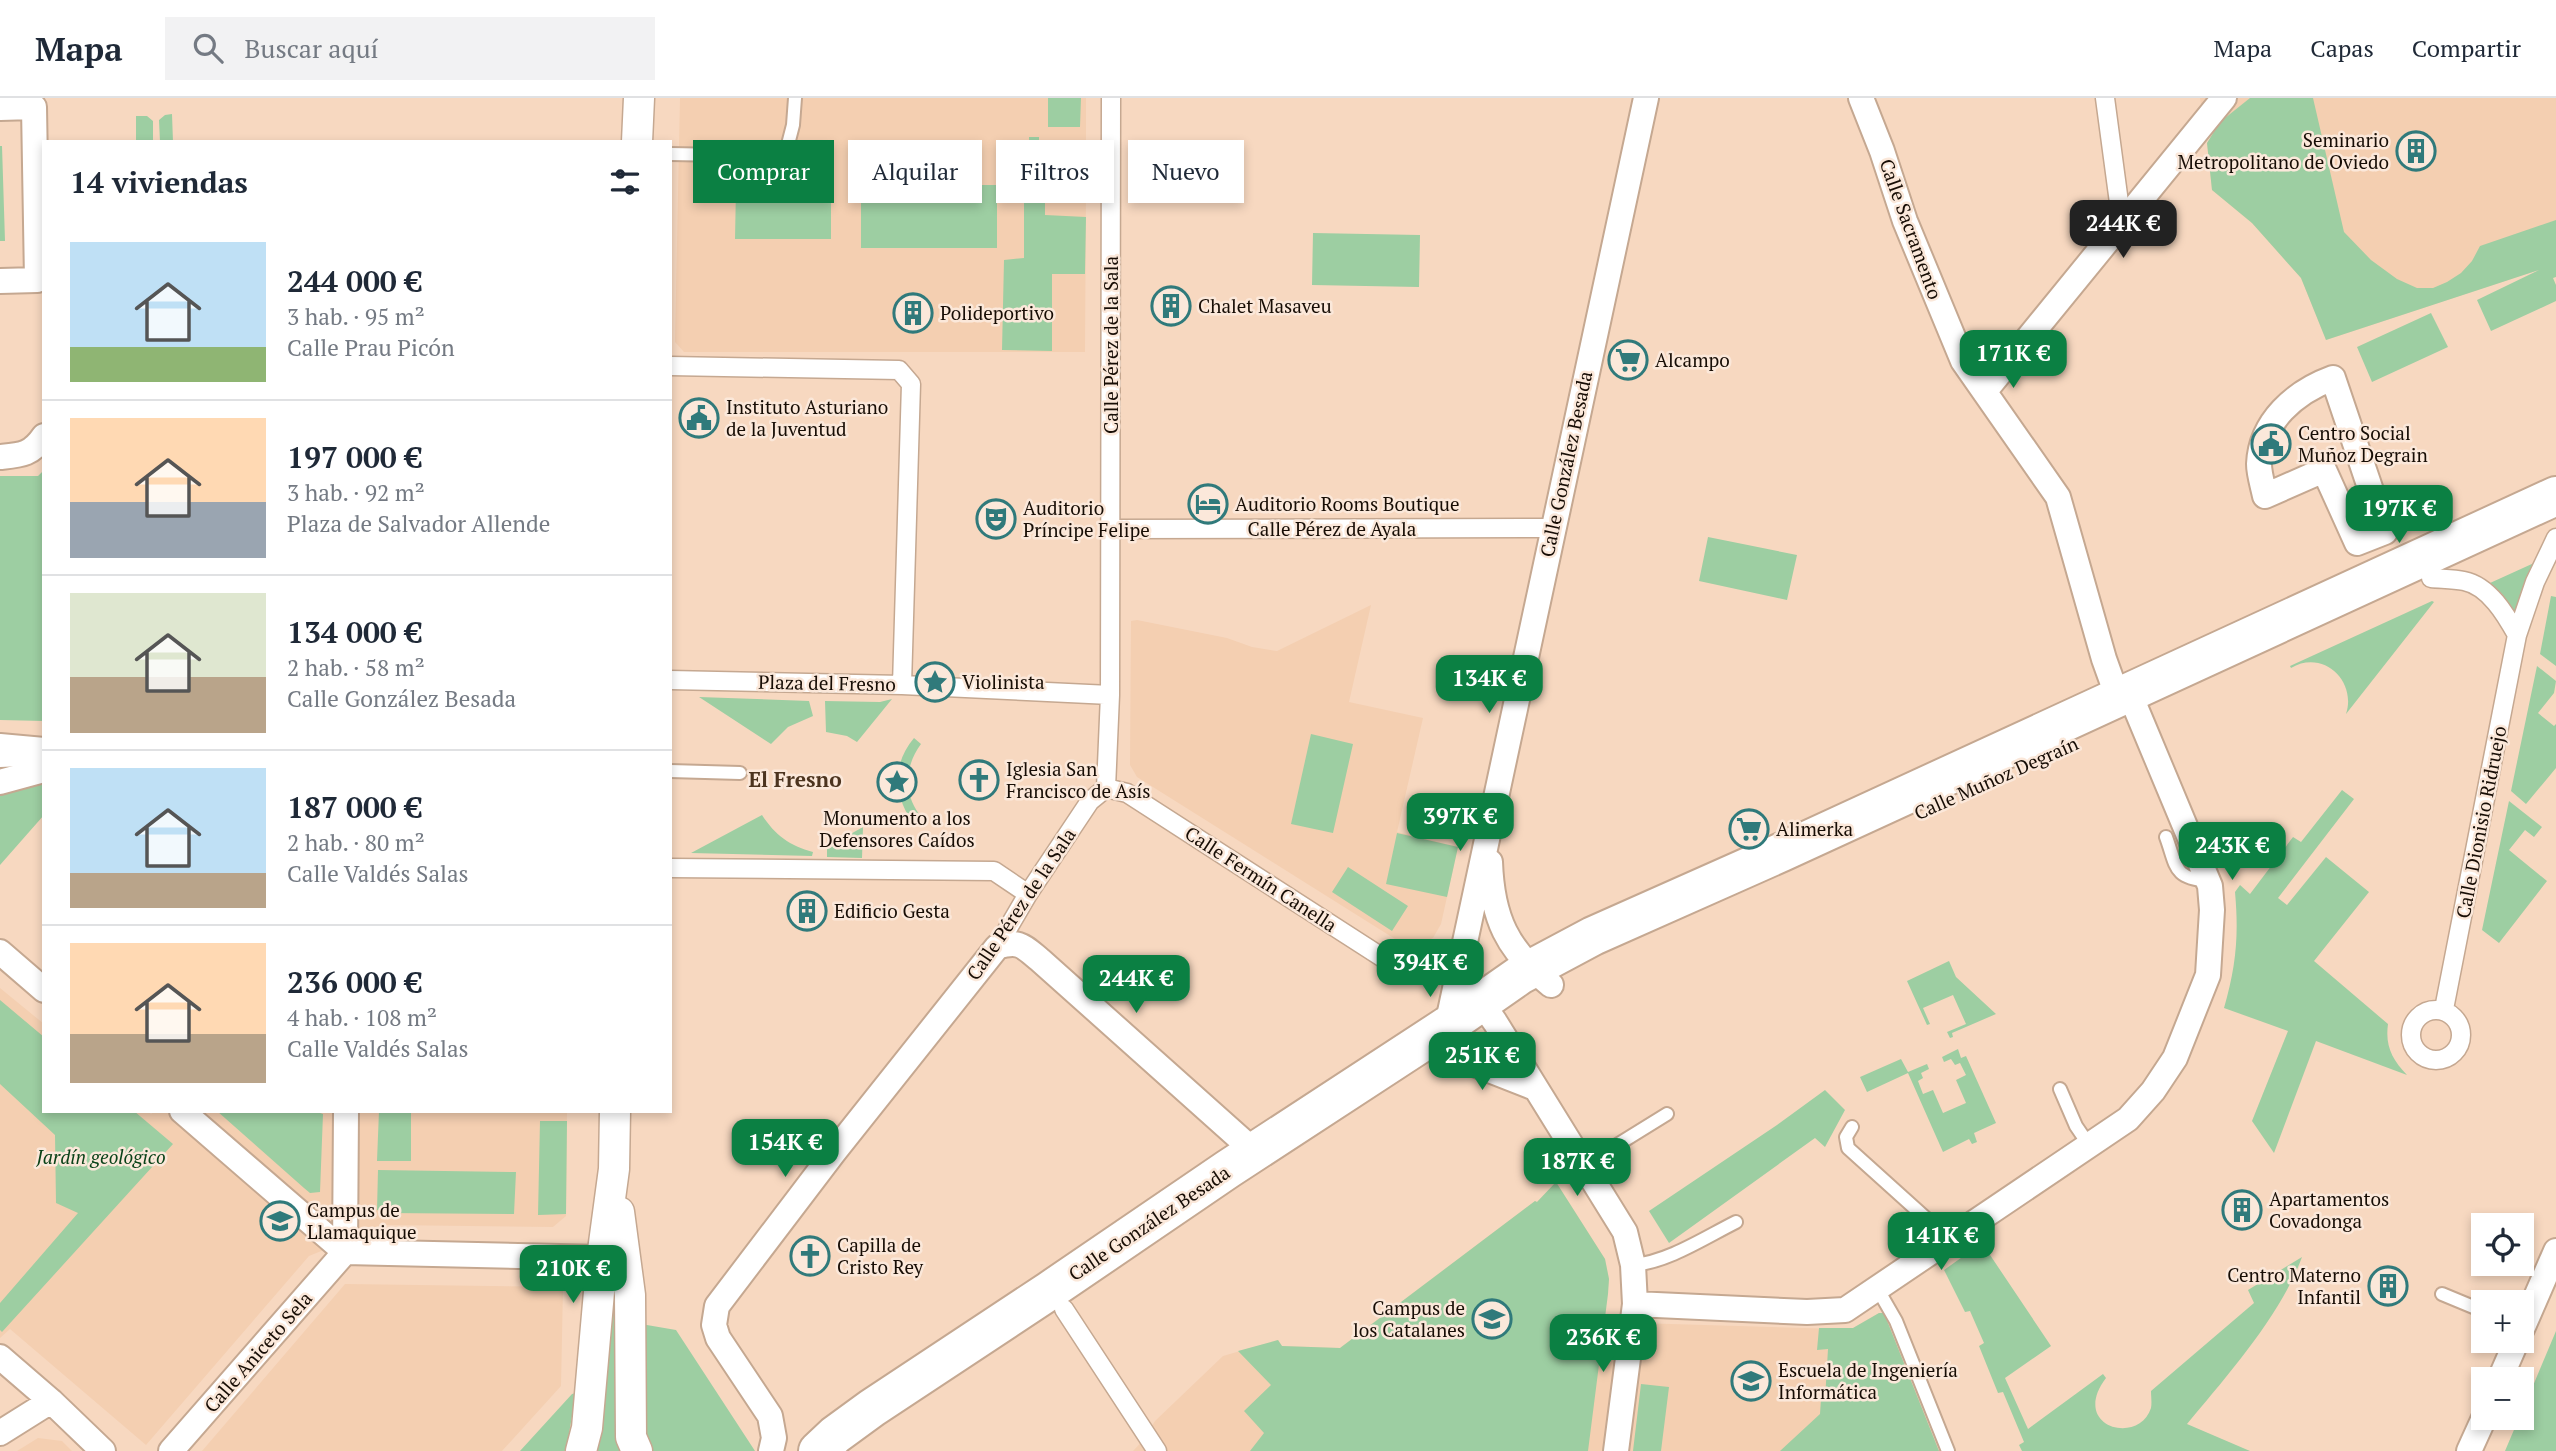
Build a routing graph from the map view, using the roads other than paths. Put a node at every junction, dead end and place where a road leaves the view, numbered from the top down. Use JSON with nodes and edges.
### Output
{"nodes":[{"id":1,"x":639,"y":98,"type":"edge"},
{"id":2,"x":795,"y":98,"type":"edge"},
{"id":3,"x":1111,"y":98,"type":"edge"},
{"id":4,"x":1646,"y":98,"type":"edge"},
{"id":5,"x":1861,"y":98,"type":"edge"},
{"id":6,"x":2105,"y":98,"type":"edge"},
{"id":7,"x":2224,"y":98,"type":"edge"},
{"id":8,"x":0,"y":107,"type":"edge"},
{"id":9,"x":637,"y":140,"type":"edge"},
{"id":10,"x":672,"y":154,"type":"edge"},
{"id":11,"x":40,"y":200,"type":"edge"},
{"id":12,"x":2122,"y":225,"type":"junction"},
{"id":13,"x":0,"y":281,"type":"edge"},
{"id":14,"x":672,"y":366,"type":"edge"},
{"id":15,"x":1985,"y":391,"type":"junction"},
{"id":16,"x":42,"y":439,"type":"edge"},
{"id":17,"x":0,"y":457,"type":"edge"},
{"id":18,"x":2556,"y":496,"type":"edge"},
{"id":19,"x":2556,"y":522,"type":"edge"},
{"id":20,"x":1552,"y":528,"type":"junction"},
{"id":21,"x":1111,"y":529,"type":"junction"},
{"id":22,"x":2371,"y":538,"type":"junction"},
{"id":23,"x":2556,"y":538,"type":"edge"},
{"id":24,"x":2386,"y":572,"type":"junction"},
{"id":25,"x":2431,"y":578,"type":"junction"},
{"id":26,"x":2517,"y":635,"type":"junction"},
{"id":27,"x":672,"y":680,"type":"edge"},
{"id":28,"x":902,"y":685,"type":"junction"},
{"id":29,"x":1110,"y":695,"type":"junction"},
{"id":30,"x":2128,"y":701,"type":"junction"},
{"id":31,"x":42,"y":751,"type":"edge"},
{"id":32,"x":42,"y":759,"type":"edge"},
{"id":33,"x":2,"y":763,"type":"edge"},
{"id":34,"x":42,"y":770,"type":"edge"},
{"id":35,"x":672,"y":771,"type":"edge"},
{"id":36,"x":740,"y":774,"type":"dead end"},
{"id":37,"x":1105,"y":788,"type":"junction"},
{"id":38,"x":1488,"y":830,"type":"junction"},
{"id":39,"x":2166,"y":837,"type":"dead end"},
{"id":40,"x":672,"y":868,"type":"edge"},
{"id":41,"x":2208,"y":881,"type":"junction"},
{"id":42,"x":1028,"y":894,"type":"junction"},
{"id":43,"x":997,"y":947,"type":"junction"},
{"id":44,"x":0,"y":952,"type":"edge"},
{"id":45,"x":1541,"y":977,"type":"junction"},
{"id":46,"x":42,"y":988,"type":"edge"},
{"id":47,"x":1473,"y":992,"type":"junction"},
{"id":48,"x":2444,"y":1009,"type":"dead end"},
{"id":49,"x":1447,"y":1040,"type":"junction"},
{"id":50,"x":1535,"y":1088,"type":"junction"},
{"id":51,"x":2060,"y":1090,"type":"dead end"},
{"id":52,"x":184,"y":1113,"type":"edge"},
{"id":53,"x":346,"y":1113,"type":"edge"},
{"id":54,"x":615,"y":1113,"type":"edge"},
{"id":55,"x":1667,"y":1114,"type":"dead end"},
{"id":56,"x":1852,"y":1127,"type":"dead end"},
{"id":57,"x":2089,"y":1145,"type":"junction"},
{"id":58,"x":1255,"y":1152,"type":"junction"},
{"id":59,"x":1583,"y":1166,"type":"junction"},
{"id":60,"x":614,"y":1169,"type":"junction"},
{"id":61,"x":1736,"y":1222,"type":"dead end"},
{"id":62,"x":1949,"y":1240,"type":"junction"},
{"id":63,"x":2556,"y":1251,"type":"edge"},
{"id":64,"x":345,"y":1252,"type":"junction"},
{"id":65,"x":603,"y":1258,"type":"junction"},
{"id":66,"x":1633,"y":1265,"type":"junction"},
{"id":67,"x":1877,"y":1288,"type":"junction"},
{"id":68,"x":2442,"y":1294,"type":"dead end"},
{"id":69,"x":2534,"y":1301,"type":"edge"},
{"id":70,"x":1635,"y":1304,"type":"junction"},
{"id":71,"x":2471,"y":1306,"type":"edge"},
{"id":72,"x":1064,"y":1309,"type":"junction"},
{"id":73,"x":0,"y":1357,"type":"edge"},
{"id":74,"x":51,"y":1401,"type":"junction"},
{"id":75,"x":2478,"y":1430,"type":"edge"},
{"id":76,"x":0,"y":1433,"type":"edge"},
{"id":77,"x":103,"y":1451,"type":"edge"},
{"id":78,"x":171,"y":1451,"type":"edge"},
{"id":79,"x":582,"y":1451,"type":"edge"},
{"id":80,"x":637,"y":1451,"type":"edge"},
{"id":81,"x":771,"y":1451,"type":"edge"},
{"id":82,"x":818,"y":1451,"type":"edge"},
{"id":83,"x":853,"y":1451,"type":"edge"},
{"id":84,"x":1157,"y":1451,"type":"edge"},
{"id":85,"x":1616,"y":1451,"type":"edge"},
{"id":86,"x":1948,"y":1451,"type":"edge"},
{"id":87,"x":2469,"y":1451,"type":"edge"}],
"edges":[{"from":1,"to":9,"type":"street"},
{"from":2,"to":10,"type":"lane"},
{"from":3,"to":21,"type":"street","name":"Calle Pérez de la Sala"},
{"from":4,"to":20,"type":"street","name":"Calle González Besada"},
{"from":5,"to":15,"type":"street","name":"Calle Sacramento"},
{"from":6,"to":12,"type":"street"},
{"from":7,"to":12,"type":"street"},
{"from":8,"to":11,"type":"street"},
{"from":11,"to":13,"type":"street"},
{"from":12,"to":15,"type":"street"},
{"from":14,"to":28,"type":"street"},
{"from":15,"to":30,"type":"street","name":"Calle Sacramento"},
{"from":16,"to":17,"type":"street"},
{"from":18,"to":24,"type":"highway","name":"Calle Muñoz Degraín"},
{"from":19,"to":25,"type":"highway","name":"Calle Muñoz Degraín"},
{"from":20,"to":21,"type":"street","name":"Calle Pérez de Ayala"},
{"from":20,"to":38,"type":"street","name":"Calle González Besada"},
{"from":21,"to":29,"type":"street","name":"Calle Pérez de la Sala"},
{"from":22,"to":22,"type":"street"},
{"from":22,"to":24,"type":"street"},
{"from":23,"to":26,"type":"street","name":"Calle Dionisio Ridruejo"},
{"from":24,"to":30,"type":"highway","name":"Calle Muñoz Degraín"},
{"from":25,"to":26,"type":"street"},
{"from":25,"to":30,"type":"highway","name":"Calle Muñoz Degraín"},
{"from":26,"to":48,"type":"street","name":"Calle Dionisio Ridruejo"},
{"from":27,"to":28,"type":"street","name":"Plaza del Fresno"},
{"from":28,"to":29,"type":"street","name":"Plaza del Fresno"},
{"from":29,"to":37,"type":"street","name":"Calle Pérez de la Sala"},
{"from":30,"to":41,"type":"street","name":"Calle Sacramento"},
{"from":30,"to":45,"type":"highway","name":"Calle Muñoz Degraín"},
{"from":31,"to":33,"type":"street"},
{"from":32,"to":33,"type":"lane"},
{"from":33,"to":34,"type":"street"},
{"from":35,"to":36,"type":"lane"},
{"from":37,"to":42,"type":"street","name":"Calle Pérez de la Sala"},
{"from":37,"to":47,"type":"street","name":"Calle Fermín Canella"},
{"from":38,"to":45,"type":"street","name":"Calle González Besada"},
{"from":38,"to":47,"type":"street","name":"Calle González Besada"},
{"from":39,"to":41,"type":"lane"},
{"from":40,"to":42,"type":"street"},
{"from":41,"to":57,"type":"street","name":"Calle Sacramento"},
{"from":42,"to":43,"type":"street","name":"Calle Pérez de la Sala"},
{"from":43,"to":58,"type":"street"},
{"from":43,"to":81,"type":"street","name":"Calle Pérez de la Sala"},
{"from":44,"to":46,"type":"street"},
{"from":45,"to":47,"type":"highway","name":"Calle Muñoz Degraín"},
{"from":47,"to":49,"type":"highway","name":"Calle Muñoz Degraín"},
{"from":47,"to":49,"type":"street","name":"Calle González Besada"},
{"from":47,"to":50,"type":"street"},
{"from":49,"to":50,"type":"street"},
{"from":49,"to":58,"type":"highway","name":"Calle González Besada"},
{"from":49,"to":72,"type":"highway","name":"Calle González Besada"},
{"from":50,"to":59,"type":"street"},
{"from":51,"to":57,"type":"lane"},
{"from":52,"to":64,"type":"street"},
{"from":53,"to":64,"type":"street"},
{"from":54,"to":60,"type":"street"},
{"from":55,"to":59,"type":"lane"},
{"from":56,"to":62,"type":"lane"},
{"from":57,"to":62,"type":"street","name":"Calle Sacramento"},
{"from":58,"to":82,"type":"highway","name":"Calle González Besada"},
{"from":59,"to":66,"type":"street"},
{"from":60,"to":65,"type":"street"},
{"from":60,"to":80,"type":"street"},
{"from":61,"to":66,"type":"lane"},
{"from":62,"to":67,"type":"street","name":"Calle Sacramento"},
{"from":63,"to":69,"type":"street"},
{"from":64,"to":65,"type":"street"},
{"from":64,"to":78,"type":"street","name":"Calle Aniceto Sela"},
{"from":65,"to":79,"type":"street"},
{"from":66,"to":70,"type":"street"},
{"from":67,"to":70,"type":"street","name":"Calle Sacramento"},
{"from":67,"to":86,"type":"lane"},
{"from":68,"to":71,"type":"lane"},
{"from":70,"to":85,"type":"street"},
{"from":72,"to":83,"type":"highway","name":"Calle González Besada"},
{"from":72,"to":84,"type":"street"},
{"from":73,"to":74,"type":"street"},
{"from":74,"to":76,"type":"street"},
{"from":74,"to":77,"type":"street"},
{"from":75,"to":87,"type":"street"}]}
